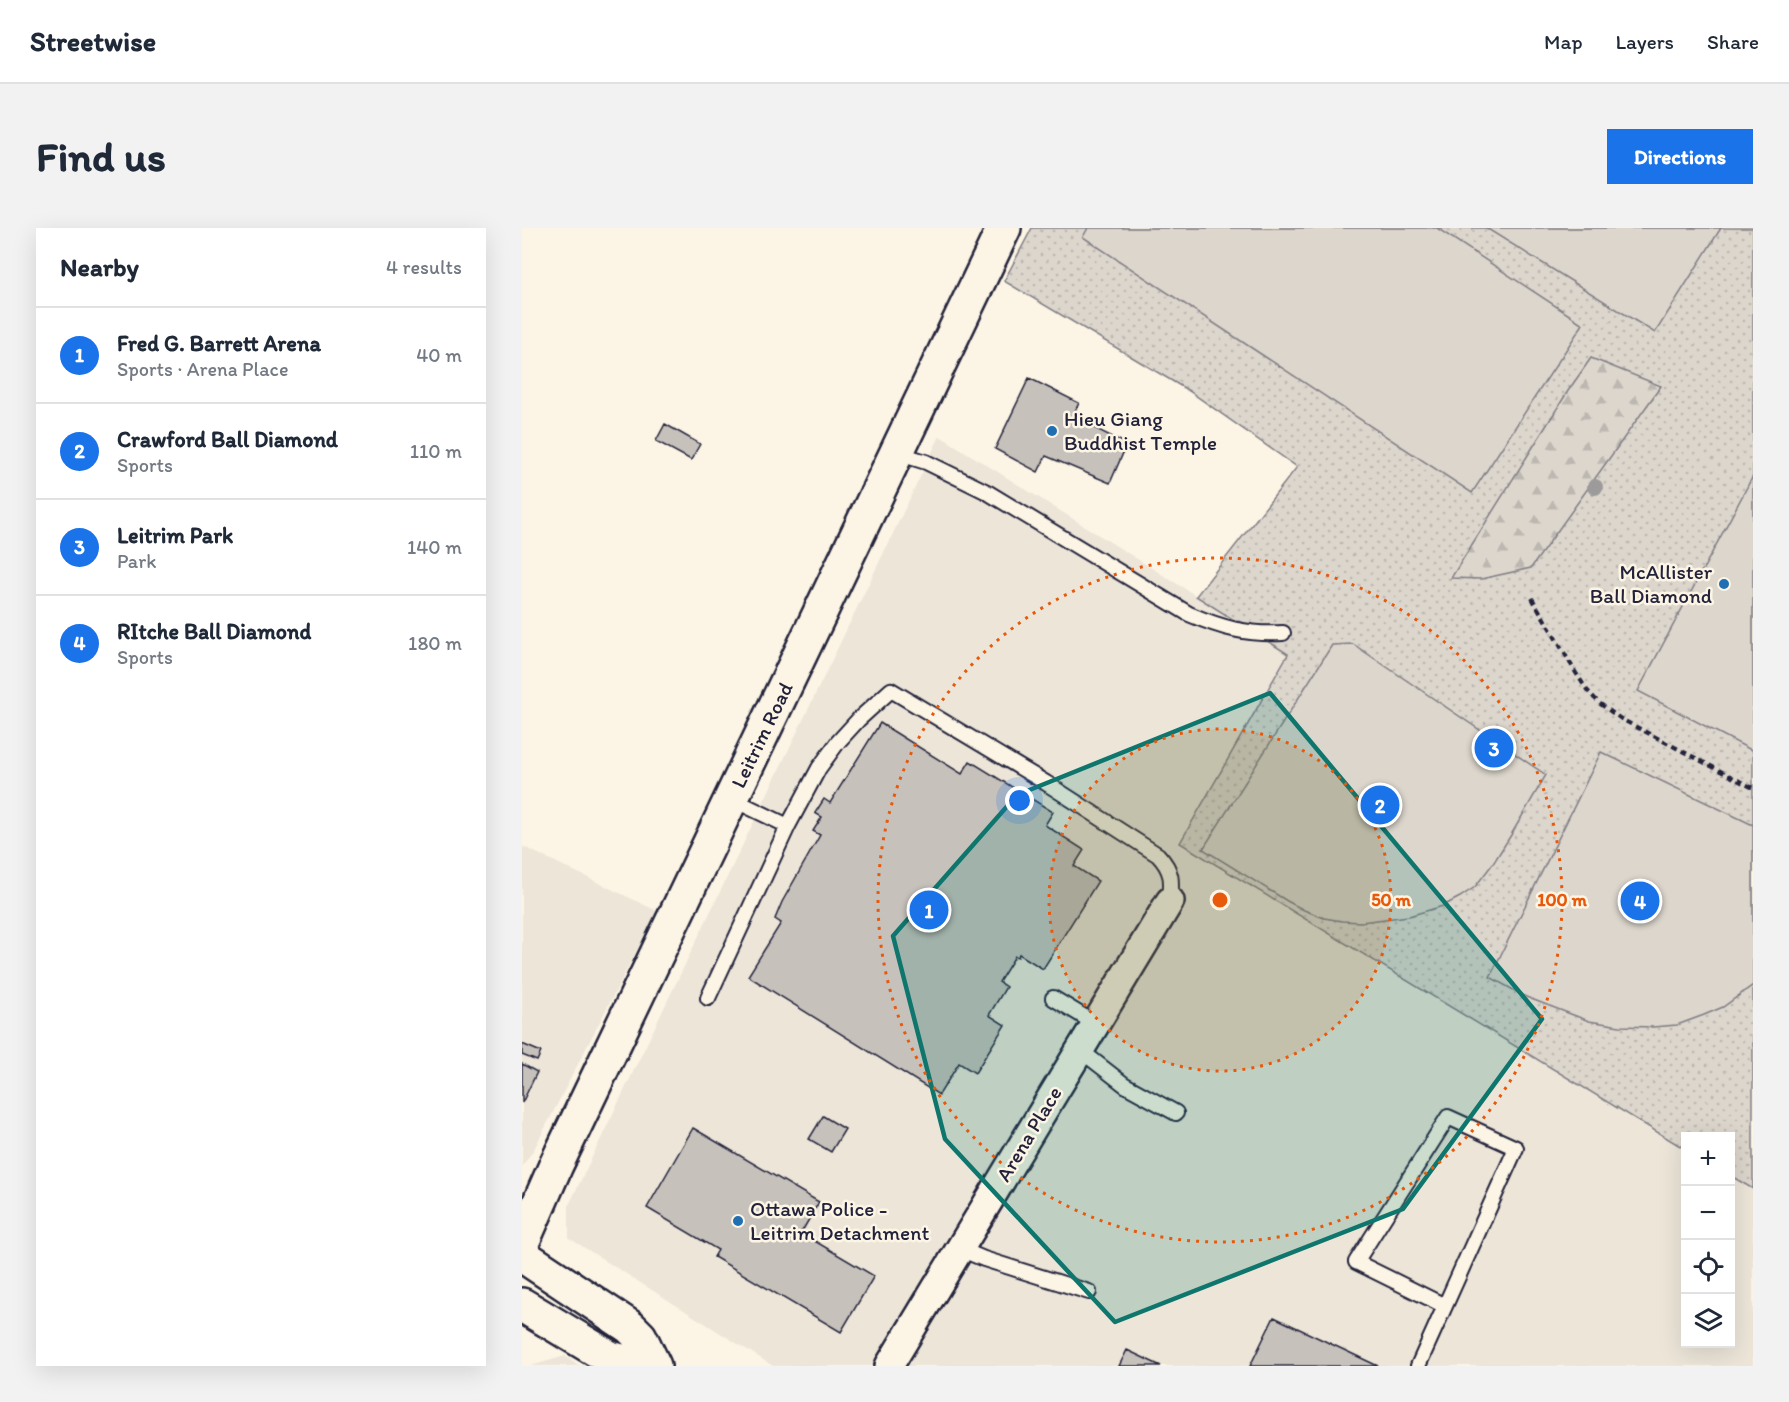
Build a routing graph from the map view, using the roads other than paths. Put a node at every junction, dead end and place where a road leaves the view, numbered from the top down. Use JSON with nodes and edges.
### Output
{"nodes":[{"id":1,"x":1004,"y":228,"type":"edge"},
{"id":2,"x":897,"y":453,"type":"junction"},
{"id":3,"x":1283,"y":633,"type":"dead end"},
{"id":4,"x":732,"y":799,"type":"junction"},
{"id":5,"x":788,"y":826,"type":"junction"},
{"id":6,"x":1170,"y":902,"type":"joint"},
{"id":7,"x":708,"y":998,"type":"dead end"},
{"id":8,"x":1053,"y":998,"type":"dead end"},
{"id":9,"x":1096,"y":1024,"type":"junction"},
{"id":10,"x":1080,"y":1050,"type":"junction"},
{"id":11,"x":1176,"y":1113,"type":"dead end"},
{"id":12,"x":522,"y":1243,"type":"edge"},
{"id":13,"x":960,"y":1249,"type":"junction"},
{"id":14,"x":522,"y":1255,"type":"edge"},
{"id":15,"x":1089,"y":1292,"type":"dead end"},
{"id":16,"x":522,"y":1305,"type":"edge"},
{"id":17,"x":1445,"y":1306,"type":"junction"},
{"id":18,"x":654,"y":1366,"type":"edge"},
{"id":19,"x":889,"y":1366,"type":"edge"},
{"id":20,"x":1418,"y":1366,"type":"edge"}],
"edges":[{"from":1,"to":2,"type":"main road","name":"Leitrim Road"},
{"from":2,"to":3,"type":"lane"},
{"from":2,"to":4,"type":"main road","name":"Leitrim Road"},
{"from":4,"to":5,"type":"lane"},
{"from":4,"to":12,"type":"main road","name":"Leitrim Road"},
{"from":5,"to":6,"type":"lane"},
{"from":5,"to":7,"type":"lane"},
{"from":6,"to":9,"type":"street","name":"Arena Place"},
{"from":8,"to":9,"type":"lane"},
{"from":9,"to":10,"type":"street","name":"Arena Place"},
{"from":10,"to":11,"type":"lane"},
{"from":10,"to":13,"type":"street","name":"Arena Place"},
{"from":13,"to":15,"type":"lane"},
{"from":13,"to":19,"type":"street","name":"Arena Place"},
{"from":14,"to":18,"type":"main road"},
{"from":16,"to":18,"type":"main road"},
{"from":17,"to":17,"type":"lane"},
{"from":17,"to":20,"type":"lane"}]}
